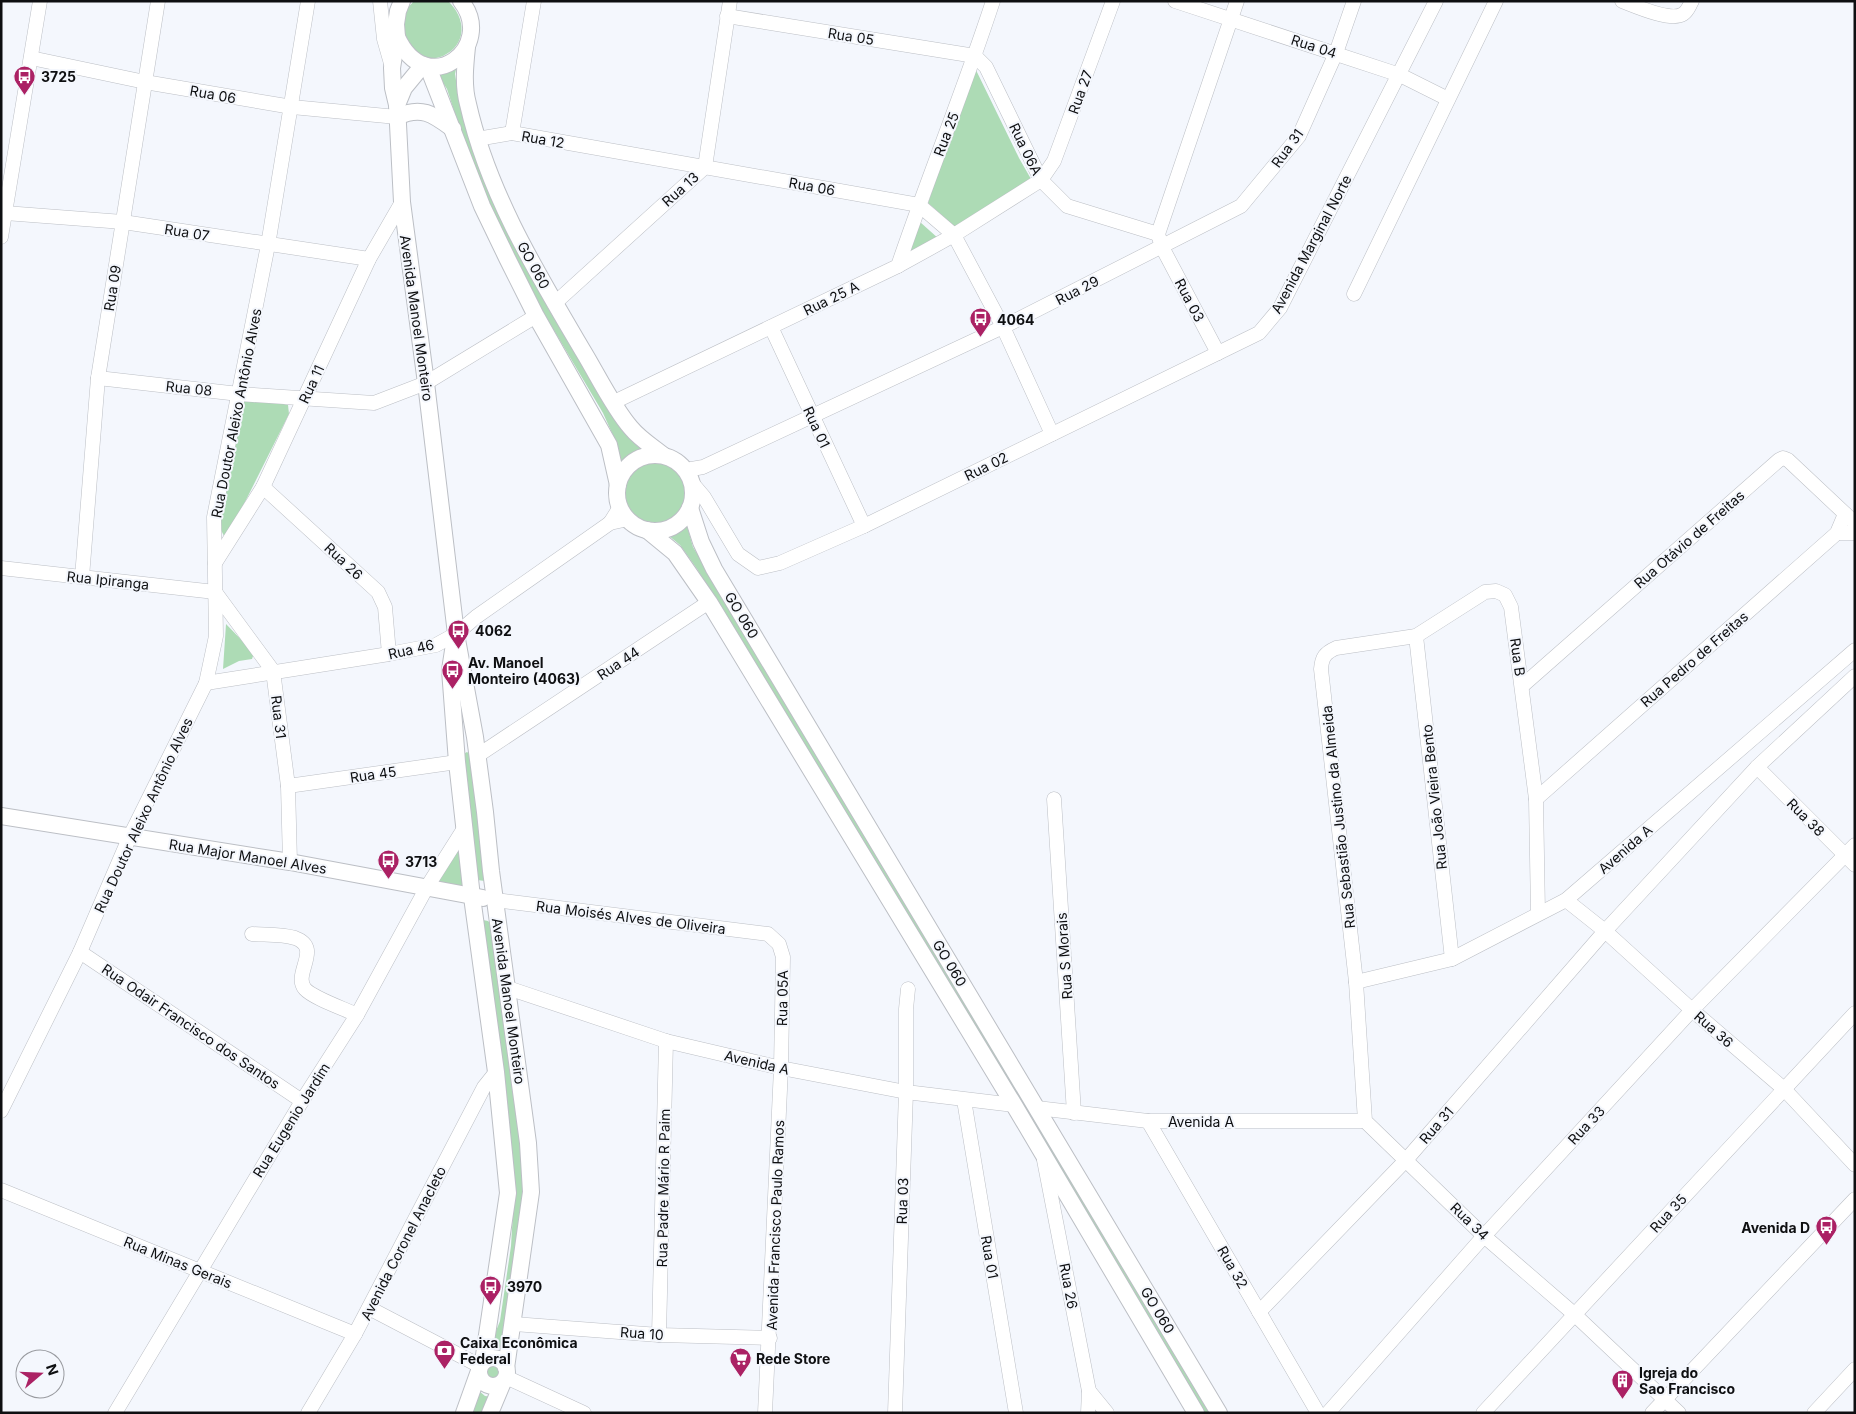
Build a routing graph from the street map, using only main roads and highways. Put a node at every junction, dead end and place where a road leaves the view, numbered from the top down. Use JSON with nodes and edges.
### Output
{"nodes":[{"id":1,"x":402,"y":1,"type":"edge"},
{"id":2,"x":461,"y":1,"type":"edge"},
{"id":3,"x":397,"y":37,"type":"junction"},
{"id":4,"x":467,"y":47,"type":"junction"},
{"id":5,"x":425,"y":66,"type":"junction"},
{"id":6,"x":397,"y":111,"type":"junction"},
{"id":7,"x":453,"y":129,"type":"junction"},
{"id":8,"x":663,"y":455,"type":"junction"},
{"id":9,"x":618,"y":485,"type":"junction"},
{"id":10,"x":695,"y":502,"type":"junction"},
{"id":11,"x":647,"y":530,"type":"junction"},
{"id":12,"x":456,"y":634,"type":"junction"},
{"id":13,"x":475,"y":737,"type":"junction"},
{"id":14,"x":456,"y":740,"type":"junction"},
{"id":15,"x":1,"y":816,"type":"edge"},
{"id":16,"x":472,"y":897,"type":"junction"},
{"id":17,"x":495,"y":900,"type":"junction"},
{"id":18,"x":481,"y":1366,"type":"junction"},
{"id":19,"x":505,"y":1376,"type":"junction"},
{"id":20,"x":464,"y":1413,"type":"edge"},
{"id":21,"x":490,"y":1413,"type":"edge"},
{"id":22,"x":1196,"y":1413,"type":"edge"},
{"id":23,"x":1219,"y":1413,"type":"edge"}],
"edges":[{"from":1,"to":3,"type":"main road"},
{"from":2,"to":4,"type":"main road","name":"GO 060"},
{"from":3,"to":5,"type":"main road"},
{"from":3,"to":6,"type":"main road","name":"Avenida Manoel Monteiro"},
{"from":4,"to":5,"type":"main road"},
{"from":4,"to":8,"type":"main road","name":"GO 060"},
{"from":5,"to":6,"type":"main road"},
{"from":5,"to":7,"type":"main road","name":"GO 060"},
{"from":6,"to":7,"type":"main road"},
{"from":6,"to":12,"type":"main road","name":"Avenida Manoel Monteiro"},
{"from":7,"to":9,"type":"main road","name":"GO 060"},
{"from":8,"to":9,"type":"main road"},
{"from":8,"to":10,"type":"main road"},
{"from":9,"to":11,"type":"main road"},
{"from":10,"to":11,"type":"main road"},
{"from":10,"to":23,"type":"main road","name":"GO 060"},
{"from":11,"to":22,"type":"main road","name":"GO 060"},
{"from":12,"to":13,"type":"main road","name":"Avenida Manoel Monteiro"},
{"from":12,"to":14,"type":"main road","name":"Avenida Manoel Monteiro"},
{"from":13,"to":14,"type":"main road"},
{"from":13,"to":17,"type":"main road","name":"Avenida Manoel Monteiro"},
{"from":14,"to":16,"type":"main road","name":"Avenida Manoel Monteiro"},
{"from":15,"to":16,"type":"main road","name":"Rua Major Manoel Alves"},
{"from":16,"to":17,"type":"main road","name":"Rua Major Manoel Alves"},
{"from":16,"to":18,"type":"main road","name":"Avenida Manoel Monteiro"},
{"from":17,"to":19,"type":"main road","name":"Avenida Manoel Monteiro"},
{"from":18,"to":19,"type":"main road"},
{"from":18,"to":19,"type":"main road"},
{"from":18,"to":20,"type":"main road","name":"Avenida Manoel Monteiro"},
{"from":19,"to":21,"type":"main road","name":"Avenida Manoel Monteiro"}]}
